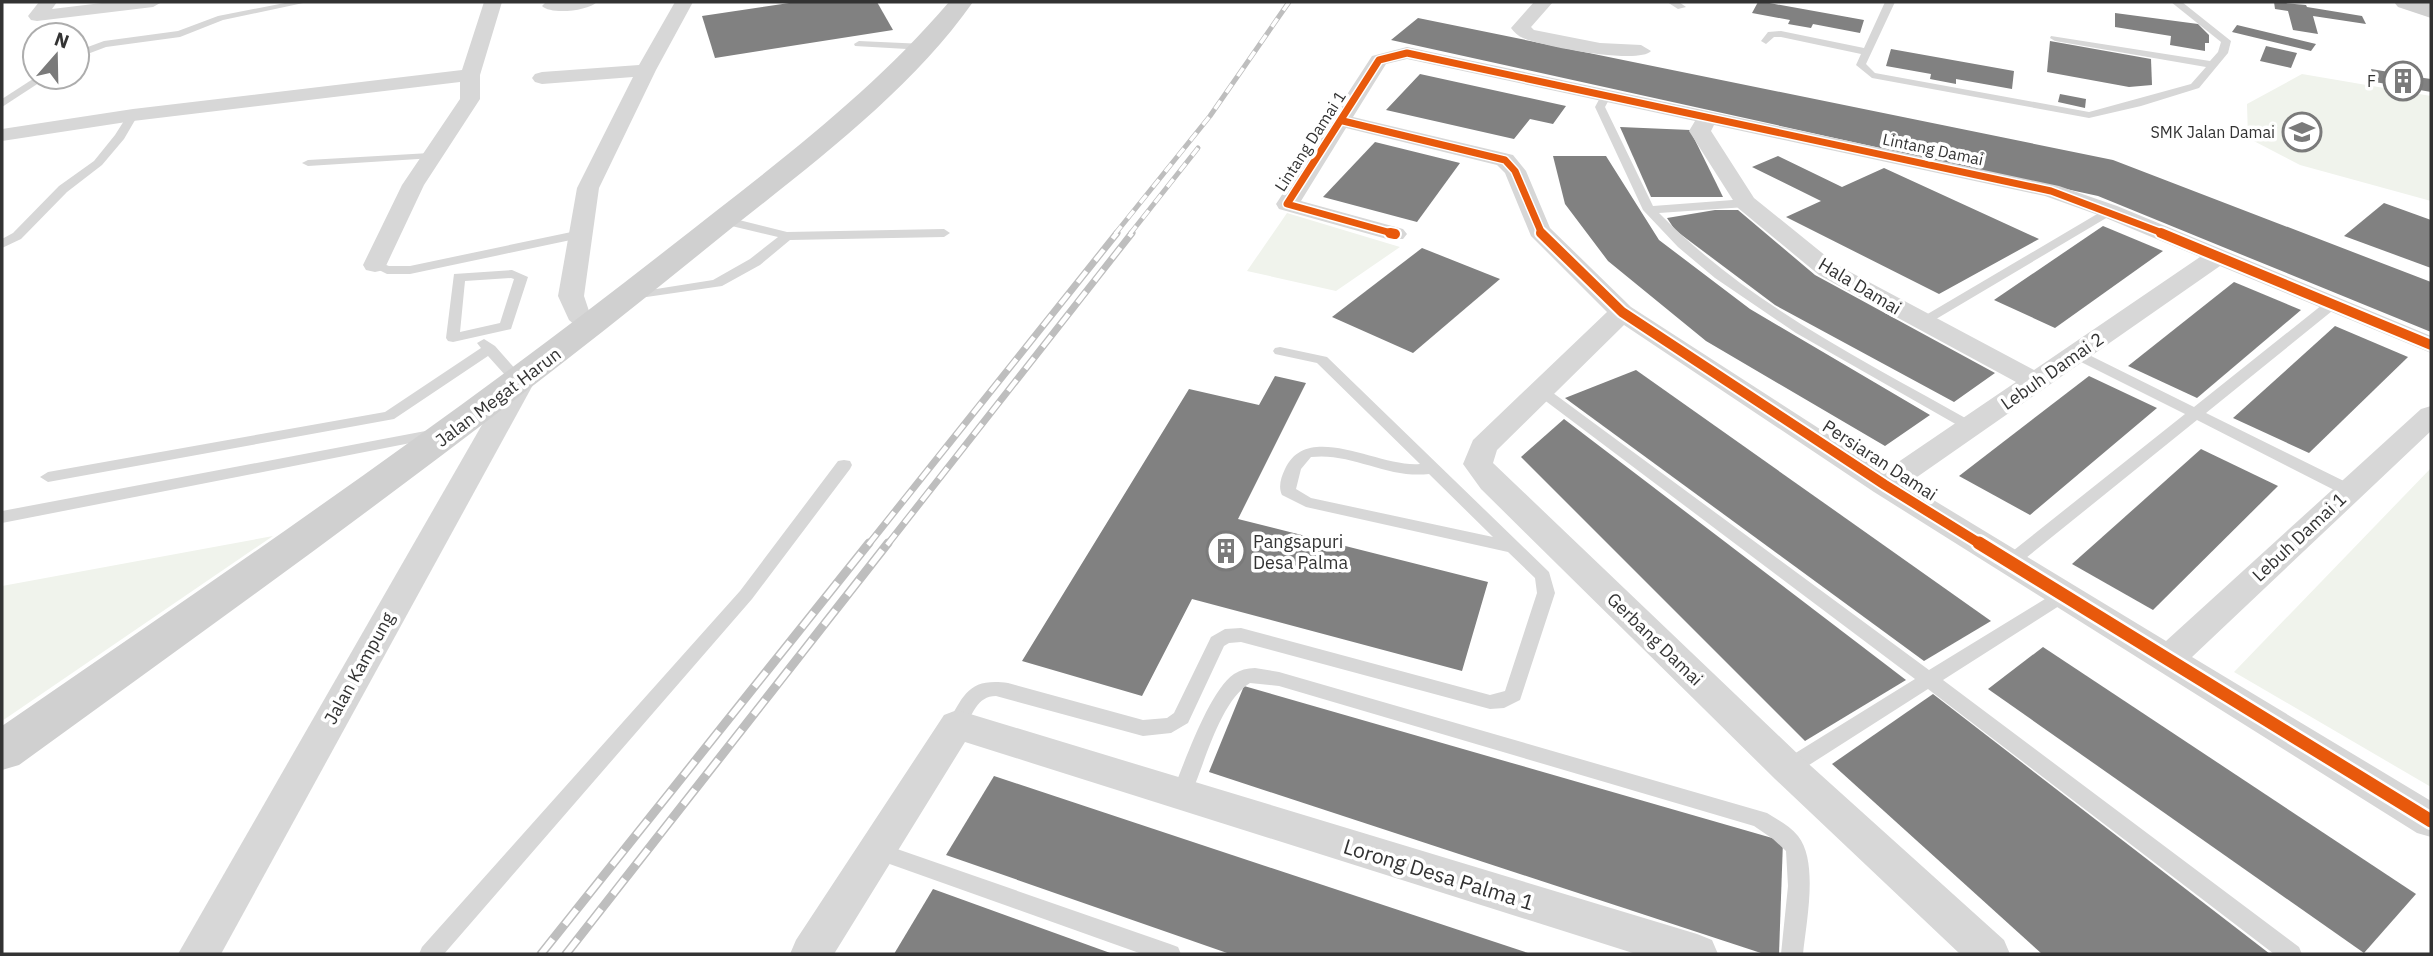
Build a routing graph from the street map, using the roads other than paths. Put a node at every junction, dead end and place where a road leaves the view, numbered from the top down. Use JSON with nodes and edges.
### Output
{"nodes":[{"id":1,"x":48,"y":2,"type":"edge"},
{"id":2,"x":153,"y":2,"type":"edge"},
{"id":3,"x":303,"y":2,"type":"edge"},
{"id":4,"x":493,"y":2,"type":"edge"},
{"id":5,"x":588,"y":2,"type":"edge"},
{"id":6,"x":684,"y":2,"type":"edge"},
{"id":7,"x":961,"y":2,"type":"edge"},
{"id":8,"x":1544,"y":2,"type":"edge"},
{"id":9,"x":1890,"y":2,"type":"edge"},
{"id":10,"x":2176,"y":2,"type":"edge"},
{"id":11,"x":2406,"y":2,"type":"edge"},
{"id":12,"x":551,"y":6,"type":"dead end"},
{"id":13,"x":2431,"y":11,"type":"edge"},
{"id":14,"x":2054,"y":38,"type":"dead end"},
{"id":15,"x":1766,"y":41,"type":"dead end"},
{"id":16,"x":859,"y":44,"type":"dead end"},
{"id":17,"x":924,"y":47,"type":"junction"},
{"id":18,"x":91,"y":49,"type":"edge"},
{"id":19,"x":1641,"y":51,"type":"dead end"},
{"id":20,"x":1867,"y":52,"type":"junction"},
{"id":21,"x":1407,"y":53,"type":"joint"},
{"id":22,"x":2213,"y":65,"type":"junction"},
{"id":23,"x":646,"y":70,"type":"junction"},
{"id":24,"x":470,"y":75,"type":"junction"},
{"id":25,"x":542,"y":78,"type":"dead end"},
{"id":26,"x":22,"y":91,"type":"edge"},
{"id":27,"x":1606,"y":96,"type":"junction"},
{"id":28,"x":2,"y":104,"type":"edge"},
{"id":29,"x":132,"y":116,"type":"junction"},
{"id":30,"x":1708,"y":117,"type":"junction"},
{"id":31,"x":1343,"y":121,"type":"junction"},
{"id":32,"x":2,"y":135,"type":"edge"},
{"id":33,"x":430,"y":156,"type":"junction"},
{"id":34,"x":308,"y":163,"type":"dead end"},
{"id":35,"x":1746,"y":203,"type":"junction"},
{"id":36,"x":1649,"y":211,"type":"junction"},
{"id":37,"x":2109,"y":211,"type":"junction"},
{"id":38,"x":723,"y":220,"type":"junction"},
{"id":39,"x":944,"y":233,"type":"dead end"},
{"id":40,"x":580,"y":234,"type":"junction"},
{"id":41,"x":1395,"y":234,"type":"dead end"},
{"id":42,"x":786,"y":236,"type":"junction"},
{"id":43,"x":2,"y":244,"type":"edge"},
{"id":44,"x":2218,"y":256,"type":"junction"},
{"id":45,"x":374,"y":265,"type":"joint"},
{"id":46,"x":628,"y":298,"type":"junction"},
{"id":47,"x":2332,"y":304,"type":"junction"},
{"id":48,"x":1622,"y":312,"type":"junction"},
{"id":49,"x":1921,"y":322,"type":"junction"},
{"id":50,"x":592,"y":326,"type":"junction"},
{"id":51,"x":474,"y":333,"type":"junction"},
{"id":52,"x":2431,"y":345,"type":"edge"},
{"id":53,"x":490,"y":349,"type":"junction"},
{"id":54,"x":1280,"y":351,"type":"dead end"},
{"id":55,"x":2076,"y":354,"type":"junction"},
{"id":56,"x":2036,"y":382,"type":"junction"},
{"id":57,"x":520,"y":383,"type":"junction"},
{"id":58,"x":1540,"y":390,"type":"junction"},
{"id":59,"x":2195,"y":414,"type":"junction"},
{"id":60,"x":2431,"y":415,"type":"edge"},
{"id":61,"x":1970,"y":427,"type":"junction"},
{"id":62,"x":453,"y":430,"type":"junction"},
{"id":63,"x":844,"y":465,"type":"dead end"},
{"id":64,"x":1432,"y":468,"type":"junction"},
{"id":65,"x":48,"y":477,"type":"dead end"},
{"id":66,"x":1885,"y":485,"type":"junction"},
{"id":67,"x":2350,"y":491,"type":"junction"},
{"id":68,"x":2,"y":517,"type":"edge"},
{"id":69,"x":1514,"y":547,"type":"junction"},
{"id":70,"x":2010,"y":562,"type":"junction"},
{"id":71,"x":2064,"y":596,"type":"junction"},
{"id":72,"x":2168,"y":659,"type":"junction"},
{"id":73,"x":1929,"y":680,"type":"junction"},
{"id":74,"x":957,"y":725,"type":"junction"},
{"id":75,"x":2,"y":751,"type":"edge"},
{"id":76,"x":1788,"y":768,"type":"junction"},
{"id":77,"x":1181,"y":795,"type":"junction"},
{"id":78,"x":2431,"y":821,"type":"edge"},
{"id":79,"x":877,"y":851,"type":"junction"},
{"id":80,"x":199,"y":954,"type":"edge"},
{"id":81,"x":430,"y":954,"type":"edge"},
{"id":82,"x":811,"y":954,"type":"edge"},
{"id":83,"x":1170,"y":954,"type":"edge"},
{"id":84,"x":1697,"y":954,"type":"edge"},
{"id":85,"x":1792,"y":954,"type":"edge"},
{"id":86,"x":1990,"y":954,"type":"edge"},
{"id":87,"x":2291,"y":954,"type":"edge"}],
"edges":[{"from":1,"to":2,"type":"street"},
{"from":3,"to":18,"type":"lane"},
{"from":4,"to":24,"type":"street"},
{"from":5,"to":12,"type":"street"},
{"from":6,"to":23,"type":"street"},
{"from":7,"to":17,"type":"street","name":"Jalan Megat Harun"},
{"from":8,"to":19,"type":"street"},
{"from":9,"to":20,"type":"lane"},
{"from":10,"to":22,"type":"lane"},
{"from":11,"to":13,"type":"street"},
{"from":14,"to":22,"type":"lane"},
{"from":15,"to":20,"type":"lane"},
{"from":16,"to":17,"type":"lane"},
{"from":17,"to":38,"type":"street","name":"Jalan Megat Harun"},
{"from":20,"to":22,"type":"lane"},
{"from":21,"to":27,"type":"street","name":"Lintang Damai"},
{"from":21,"to":31,"type":"street","name":"Lintang Damai 1"},
{"from":23,"to":25,"type":"street"},
{"from":23,"to":40,"type":"street"},
{"from":24,"to":29,"type":"street"},
{"from":24,"to":33,"type":"street"},
{"from":26,"to":28,"type":"lane"},
{"from":27,"to":30,"type":"street","name":"Lintang Damai"},
{"from":27,"to":36,"type":"lane"},
{"from":29,"to":32,"type":"street"},
{"from":29,"to":43,"type":"lane"},
{"from":30,"to":35,"type":"street","name":"Hala Damai"},
{"from":30,"to":37,"type":"street","name":"Lintang Damai"},
{"from":31,"to":41,"type":"street","name":"Lintang Damai 1"},
{"from":31,"to":48,"type":"street","name":"Persiaran Damai"},
{"from":33,"to":34,"type":"lane"},
{"from":33,"to":45,"type":"street"},
{"from":35,"to":36,"type":"lane"},
{"from":35,"to":49,"type":"street","name":"Hala Damai"},
{"from":36,"to":61,"type":"lane"},
{"from":37,"to":44,"type":"street","name":"Lintang Damai"},
{"from":37,"to":49,"type":"lane"},
{"from":38,"to":42,"type":"lane"},
{"from":38,"to":46,"type":"street","name":"Jalan Megat Harun"},
{"from":39,"to":42,"type":"lane"},
{"from":40,"to":45,"type":"lane"},
{"from":40,"to":50,"type":"street"},
{"from":42,"to":46,"type":"lane"},
{"from":44,"to":47,"type":"street","name":"Lintang Damai"},
{"from":44,"to":55,"type":"street","name":"Lebuh Damai 2"},
{"from":46,"to":50,"type":"street","name":"Jalan Megat Harun"},
{"from":47,"to":52,"type":"street","name":"Lintang Damai"},
{"from":47,"to":59,"type":"lane"},
{"from":48,"to":58,"type":"street","name":"Gerbang Damai"},
{"from":48,"to":66,"type":"street","name":"Persiaran Damai"},
{"from":49,"to":56,"type":"street","name":"Hala Damai"},
{"from":50,"to":57,"type":"street","name":"Jalan Megat Harun"},
{"from":51,"to":51,"type":"lane"},
{"from":51,"to":53,"type":"lane"},
{"from":53,"to":57,"type":"lane"},
{"from":53,"to":65,"type":"lane"},
{"from":54,"to":64,"type":"lane"},
{"from":55,"to":56,"type":"street","name":"Lebuh Damai 2"},
{"from":55,"to":59,"type":"lane"},
{"from":56,"to":61,"type":"street","name":"Lebuh Damai 2"},
{"from":57,"to":62,"type":"street","name":"Jalan Megat Harun"},
{"from":57,"to":80,"type":"street","name":"Jalan Kampung"},
{"from":58,"to":73,"type":"lane"},
{"from":58,"to":76,"type":"street","name":"Gerbang Damai"},
{"from":59,"to":67,"type":"lane"},
{"from":59,"to":70,"type":"lane"},
{"from":60,"to":67,"type":"street","name":"Lebuh Damai 1"},
{"from":61,"to":66,"type":"street","name":"Lebuh Damai 2"},
{"from":62,"to":68,"type":"lane"},
{"from":62,"to":75,"type":"street","name":"Jalan Megat Harun"},
{"from":63,"to":81,"type":"lane"},
{"from":64,"to":69,"type":"lane"},
{"from":64,"to":69,"type":"lane"},
{"from":66,"to":70,"type":"street","name":"Persiaran Damai"},
{"from":67,"to":72,"type":"street","name":"Lebuh Damai 1"},
{"from":69,"to":74,"type":"lane"},
{"from":70,"to":71,"type":"street","name":"Persiaran Damai"},
{"from":71,"to":72,"type":"street","name":"Persiaran Damai"},
{"from":71,"to":73,"type":"lane"},
{"from":72,"to":78,"type":"street","name":"Persiaran Damai"},
{"from":73,"to":76,"type":"lane"},
{"from":73,"to":87,"type":"lane"},
{"from":74,"to":77,"type":"street","name":"Lorong Desa Palma 1"},
{"from":74,"to":79,"type":"street"},
{"from":76,"to":86,"type":"street","name":"Gerbang Damai"},
{"from":77,"to":84,"type":"street","name":"Lorong Desa Palma 1"},
{"from":77,"to":85,"type":"lane"},
{"from":79,"to":82,"type":"street"},
{"from":79,"to":83,"type":"lane"}]}
